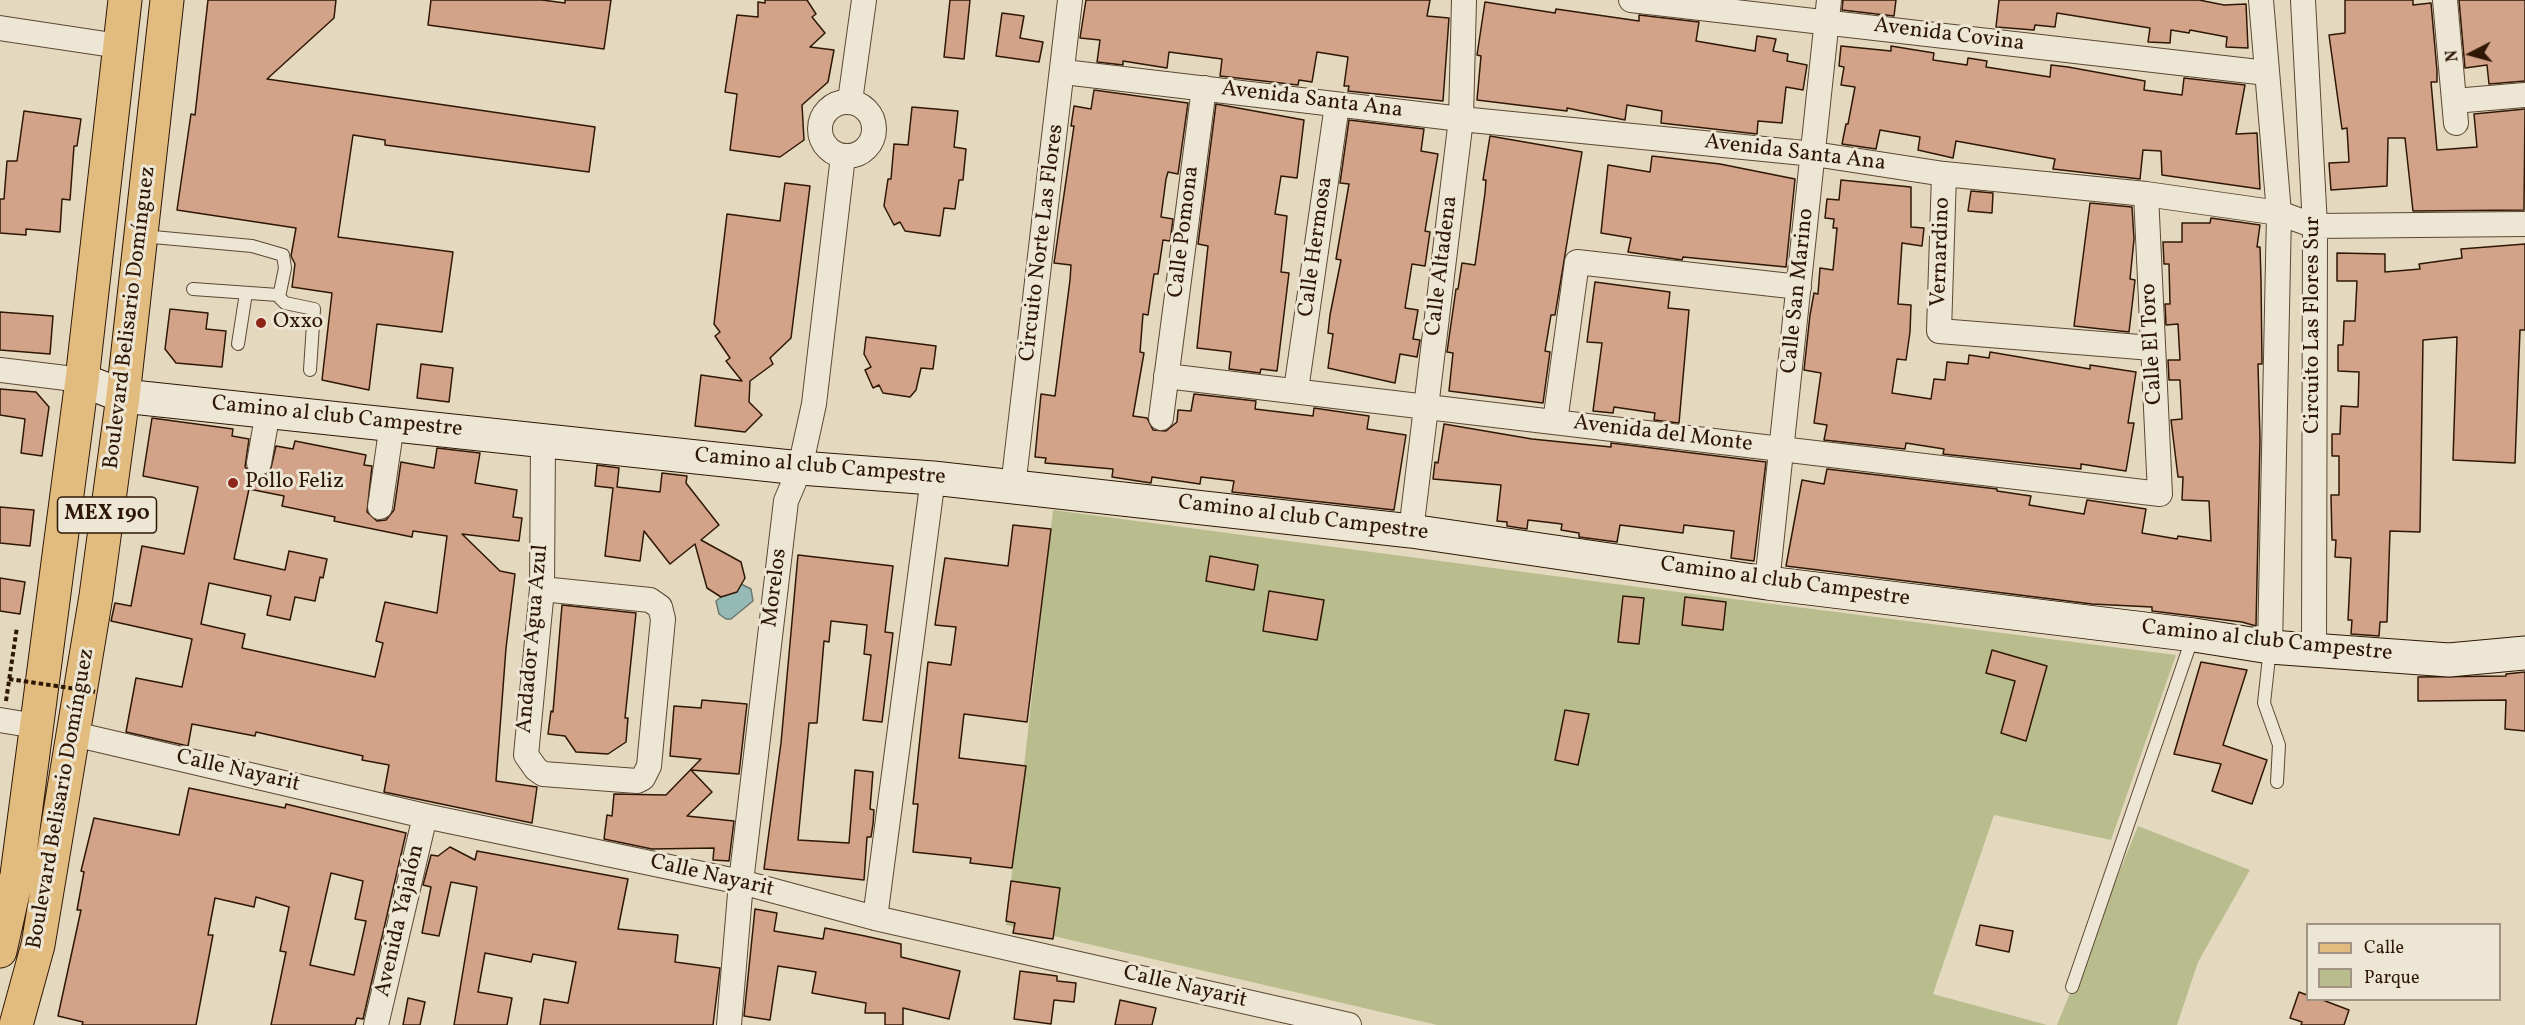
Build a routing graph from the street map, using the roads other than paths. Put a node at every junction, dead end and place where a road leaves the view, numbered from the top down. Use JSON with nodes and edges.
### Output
{"nodes":[{"id":1,"x":125,"y":0,"type":"edge"},
{"id":2,"x":167,"y":0,"type":"edge"},
{"id":3,"x":864,"y":0,"type":"edge"},
{"id":4,"x":1070,"y":0,"type":"edge"},
{"id":5,"x":1464,"y":0,"type":"edge"},
{"id":6,"x":1631,"y":0,"type":"edge"},
{"id":7,"x":2261,"y":0,"type":"edge"},
{"id":8,"x":2303,"y":0,"type":"edge"},
{"id":9,"x":2445,"y":0,"type":"edge"},
{"id":10,"x":1828,"y":11,"type":"edge"},
{"id":11,"x":0,"y":28,"type":"edge"},
{"id":12,"x":119,"y":46,"type":"junction"},
{"id":13,"x":1064,"y":72,"type":"junction"},
{"id":14,"x":2267,"y":73,"type":"junction"},
{"id":15,"x":1204,"y":88,"type":"junction"},
{"id":16,"x":2525,"y":96,"type":"edge"},
{"id":17,"x":850,"y":101,"type":"junction"},
{"id":18,"x":1337,"y":105,"type":"junction"},
{"id":19,"x":1461,"y":120,"type":"junction"},
{"id":20,"x":1814,"y":154,"type":"junction"},
{"id":21,"x":843,"y":156,"type":"junction"},
{"id":22,"x":1944,"y":174,"type":"junction"},
{"id":23,"x":2146,"y":194,"type":"junction"},
{"id":24,"x":2278,"y":213,"type":"junction"},
{"id":25,"x":2525,"y":224,"type":"edge"},
{"id":26,"x":2315,"y":226,"type":"junction"},
{"id":27,"x":141,"y":236,"type":"junction"},
{"id":28,"x":1799,"y":287,"type":"junction"},
{"id":29,"x":193,"y":289,"type":"dead end"},
{"id":30,"x":246,"y":293,"type":"junction"},
{"id":31,"x":279,"y":295,"type":"junction"},
{"id":32,"x":238,"y":344,"type":"dead end"},
{"id":33,"x":2152,"y":348,"type":"junction"},
{"id":34,"x":0,"y":370,"type":"edge"},
{"id":35,"x":310,"y":370,"type":"dead end"},
{"id":36,"x":1166,"y":376,"type":"junction"},
{"id":37,"x":82,"y":380,"type":"junction"},
{"id":38,"x":1296,"y":390,"type":"junction"},
{"id":39,"x":123,"y":396,"type":"junction"},
{"id":40,"x":1425,"y":406,"type":"junction"},
{"id":41,"x":268,"y":411,"type":"junction"},
{"id":42,"x":1161,"y":418,"type":"dead end"},
{"id":43,"x":1555,"y":422,"type":"junction"},
{"id":44,"x":392,"y":424,"type":"junction"},
{"id":45,"x":543,"y":439,"type":"junction"},
{"id":46,"x":1781,"y":448,"type":"junction"},
{"id":47,"x":259,"y":463,"type":"dead end"},
{"id":48,"x":800,"y":468,"type":"junction"},
{"id":49,"x":933,"y":478,"type":"junction"},
{"id":50,"x":1013,"y":487,"type":"junction"},
{"id":51,"x":2160,"y":494,"type":"joint"},
{"id":52,"x":380,"y":507,"type":"dead end"},
{"id":53,"x":1411,"y":531,"type":"junction"},
{"id":54,"x":1767,"y":583,"type":"junction"},
{"id":55,"x":542,"y":588,"type":"junction"},
{"id":56,"x":2194,"y":635,"type":"junction"},
{"id":57,"x":2270,"y":646,"type":"junction"},
{"id":58,"x":2314,"y":650,"type":"junction"},
{"id":59,"x":2525,"y":653,"type":"edge"},
{"id":60,"x":0,"y":720,"type":"edge"},
{"id":61,"x":36,"y":726,"type":"junction"},
{"id":62,"x":74,"y":734,"type":"junction"},
{"id":63,"x":2277,"y":782,"type":"dead end"},
{"id":64,"x":425,"y":816,"type":"junction"},
{"id":65,"x":8,"y":873,"type":"edge"},
{"id":66,"x":741,"y":882,"type":"junction"},
{"id":67,"x":875,"y":918,"type":"junction"},
{"id":68,"x":0,"y":951,"type":"edge"},
{"id":69,"x":2072,"y":987,"type":"dead end"},
{"id":70,"x":16,"y":1025,"type":"edge"},
{"id":71,"x":376,"y":1025,"type":"edge"},
{"id":72,"x":729,"y":1025,"type":"edge"},
{"id":73,"x":1349,"y":1025,"type":"edge"}],
"edges":[{"from":1,"to":12,"type":"main road","name":"Boulevard Belisario Domínguez","number":"MEX 190"},
{"from":2,"to":27,"type":"main road","name":"Boulevard Belisario Domínguez","number":"MEX 190"},
{"from":3,"to":17,"type":"street"},
{"from":4,"to":13,"type":"street","name":"Circuito Norte Las Flores"},
{"from":5,"to":19,"type":"street","name":"Calle Altadena"},
{"from":6,"to":10,"type":"street","name":"Avenida Covina"},
{"from":7,"to":14,"type":"street","name":"Circuito Las Flores Sur"},
{"from":8,"to":26,"type":"street","name":"Circuito Las Flores Sur"},
{"from":9,"to":16,"type":"street"},
{"from":10,"to":14,"type":"street","name":"Avenida Covina"},
{"from":10,"to":20,"type":"street","name":"Calle San Marino"},
{"from":11,"to":12,"type":"street"},
{"from":12,"to":37,"type":"main road","name":"Boulevard Belisario Domínguez","number":"MEX 190"},
{"from":13,"to":15,"type":"street","name":"Avenida Santa Ana"},
{"from":13,"to":50,"type":"street","name":"Circuito Norte Las Flores"},
{"from":14,"to":24,"type":"street","name":"Circuito Las Flores Sur"},
{"from":15,"to":18,"type":"street","name":"Avenida Santa Ana"},
{"from":15,"to":36,"type":"street","name":"Calle Pomona"},
{"from":17,"to":21,"type":"street"},
{"from":17,"to":21,"type":"street"},
{"from":18,"to":19,"type":"street","name":"Avenida Santa Ana"},
{"from":18,"to":38,"type":"street","name":"Calle Hermosa"},
{"from":19,"to":20,"type":"street","name":"Avenida Santa Ana"},
{"from":19,"to":40,"type":"street","name":"Calle Altadena"},
{"from":20,"to":22,"type":"street","name":"Avenida Santa Ana"},
{"from":20,"to":28,"type":"street","name":"Calle San Marino"},
{"from":21,"to":48,"type":"street","name":"Morelos"},
{"from":22,"to":23,"type":"street","name":"Avenida Santa Ana"},
{"from":22,"to":33,"type":"street","name":"Vernardino"},
{"from":23,"to":24,"type":"street","name":"Avenida Santa Ana"},
{"from":23,"to":33,"type":"street","name":"Calle El Toro"},
{"from":24,"to":26,"type":"street","name":"Avenida Santa Ana"},
{"from":24,"to":57,"type":"street","name":"Circuito Las Flores Sur"},
{"from":25,"to":26,"type":"street","name":"Avenida Santa Ana"},
{"from":26,"to":58,"type":"street","name":"Circuito Las Flores Sur"},
{"from":27,"to":31,"type":"lane"},
{"from":27,"to":39,"type":"main road","name":"Boulevard Belisario Domínguez","number":"MEX 190"},
{"from":28,"to":43,"type":"street"},
{"from":28,"to":46,"type":"street","name":"Calle San Marino"},
{"from":29,"to":30,"type":"lane"},
{"from":30,"to":31,"type":"lane"},
{"from":30,"to":32,"type":"lane"},
{"from":31,"to":35,"type":"lane"},
{"from":33,"to":51,"type":"street","name":"Calle El Toro"},
{"from":34,"to":37,"type":"street"},
{"from":36,"to":38,"type":"street","name":"Avenida del Monte"},
{"from":36,"to":42,"type":"street","name":"Calle Pomona"},
{"from":37,"to":39,"type":"main road","name":"Camino al club Campestre"},
{"from":37,"to":61,"type":"main road","name":"Boulevard Belisario Domínguez","number":"MEX 190"},
{"from":38,"to":40,"type":"street","name":"Avenida del Monte"},
{"from":39,"to":41,"type":"main road","name":"Camino al club Campestre"},
{"from":39,"to":62,"type":"main road","name":"Boulevard Belisario Domínguez","number":"MEX 190"},
{"from":40,"to":43,"type":"street","name":"Avenida del Monte"},
{"from":40,"to":53,"type":"street","name":"Calle Altadena"},
{"from":41,"to":44,"type":"main road","name":"Camino al club Campestre"},
{"from":41,"to":47,"type":"street"},
{"from":43,"to":46,"type":"street","name":"Avenida del Monte"},
{"from":44,"to":45,"type":"main road","name":"Camino al club Campestre"},
{"from":44,"to":52,"type":"street"},
{"from":45,"to":48,"type":"main road","name":"Camino al club Campestre"},
{"from":45,"to":55,"type":"street","name":"Andador Agua Azul"},
{"from":46,"to":51,"type":"street","name":"Avenida del Monte"},
{"from":46,"to":54,"type":"street","name":"Calle San Marino"},
{"from":48,"to":49,"type":"main road","name":"Camino al club Campestre"},
{"from":48,"to":66,"type":"street","name":"Morelos"},
{"from":49,"to":50,"type":"main road","name":"Camino al club Campestre"},
{"from":49,"to":67,"type":"street"},
{"from":50,"to":53,"type":"main road","name":"Camino al club Campestre"},
{"from":53,"to":54,"type":"main road","name":"Camino al club Campestre"},
{"from":54,"to":56,"type":"main road","name":"Camino al club Campestre"},
{"from":55,"to":55,"type":"street","name":"Andador Agua Azul"},
{"from":56,"to":57,"type":"main road","name":"Camino al club Campestre"},
{"from":56,"to":69,"type":"lane"},
{"from":57,"to":58,"type":"main road","name":"Camino al club Campestre"},
{"from":57,"to":63,"type":"lane"},
{"from":58,"to":59,"type":"main road","name":"Camino al club Campestre"},
{"from":60,"to":61,"type":"street"},
{"from":61,"to":65,"type":"main road","name":"Boulevard Belisario Domínguez","number":"MEX 190"},
{"from":62,"to":64,"type":"street","name":"Calle Nayarit"},
{"from":62,"to":70,"type":"main road","name":"Boulevard Belisario Domínguez","number":"MEX 190"},
{"from":64,"to":66,"type":"street","name":"Calle Nayarit"},
{"from":64,"to":71,"type":"street","name":"Avenida Yajalón"},
{"from":65,"to":68,"type":"main road","name":"Boulevard Belisario Domínguez","number":"MEX 190"},
{"from":66,"to":67,"type":"street","name":"Calle Nayarit"},
{"from":66,"to":72,"type":"street","name":"Morelos"},
{"from":67,"to":73,"type":"street","name":"Calle Nayarit"}]}
